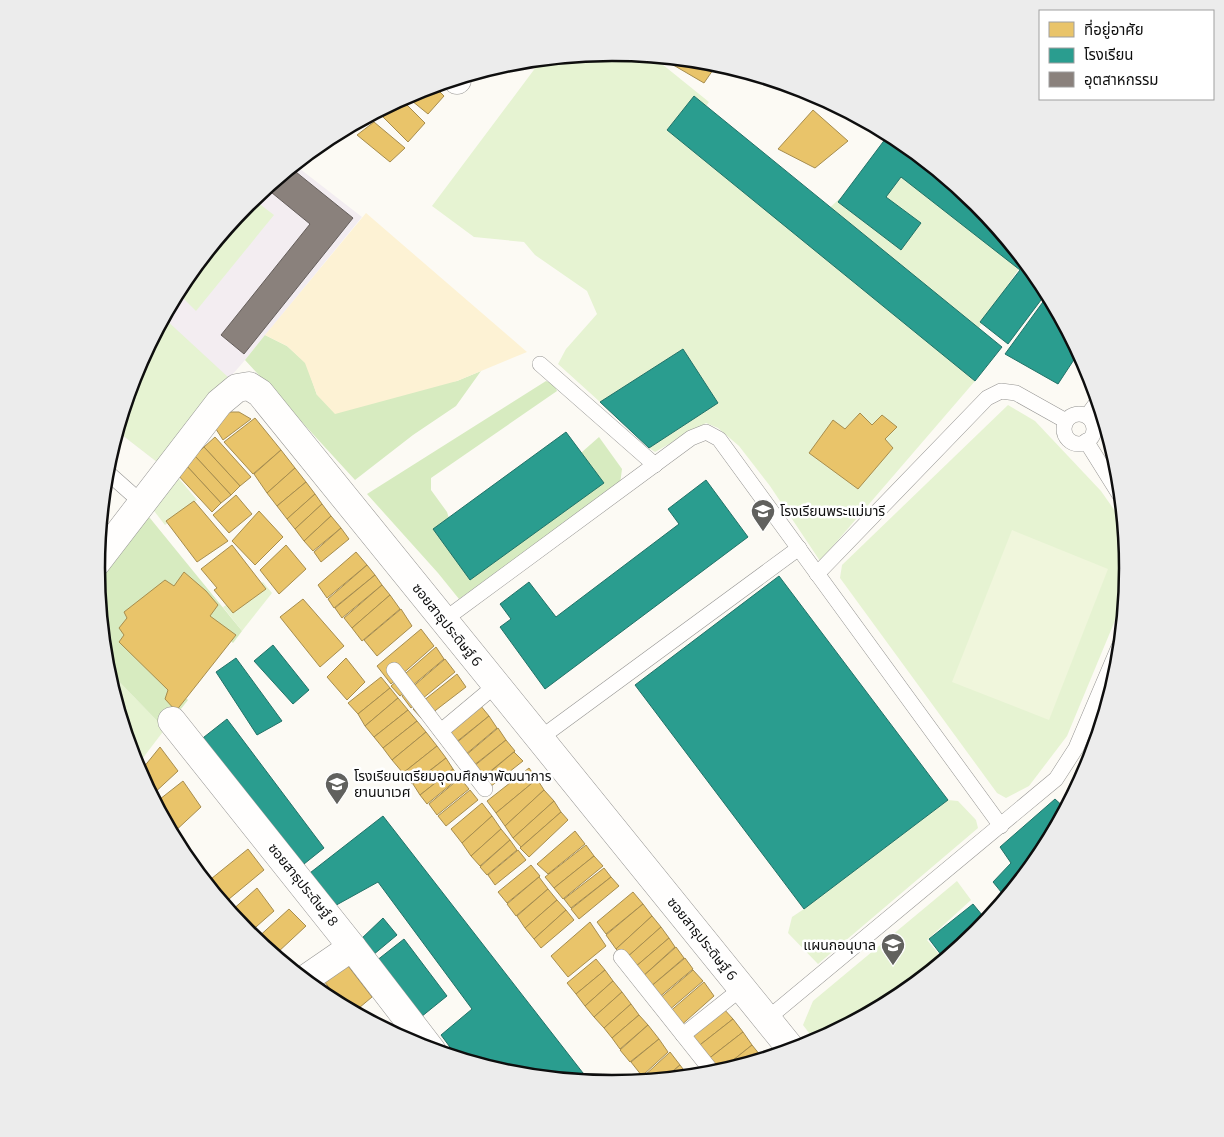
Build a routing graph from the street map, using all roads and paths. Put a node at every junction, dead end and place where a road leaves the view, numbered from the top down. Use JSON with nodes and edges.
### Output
{"nodes":[{"id":1,"x":540,"y":364,"type":"dead end"},
{"id":2,"x":1093,"y":408,"type":"edge"},
{"id":3,"x":1087,"y":416,"type":"junction"},
{"id":4,"x":1066,"y":421,"type":"junction"},
{"id":5,"x":1086,"y":441,"type":"junction"},
{"id":6,"x":655,"y":465,"type":"junction"},
{"id":7,"x":113,"y":477,"type":"edge"},
{"id":8,"x":1112,"y":483,"type":"edge"},
{"id":9,"x":142,"y":503,"type":"junction"},
{"id":10,"x":798,"y":548,"type":"junction"},
{"id":11,"x":106,"y":551,"type":"edge"},
{"id":12,"x":818,"y":574,"type":"junction"},
{"id":13,"x":444,"y":620,"type":"junction"},
{"id":14,"x":1109,"y":669,"type":"edge"},
{"id":15,"x":394,"y":670,"type":"dead end"},
{"id":16,"x":496,"y":685,"type":"junction"},
{"id":17,"x":172,"y":721,"type":"dead end"},
{"id":18,"x":441,"y":730,"type":"junction"},
{"id":19,"x":539,"y":738,"type":"junction"},
{"id":20,"x":485,"y":789,"type":"dead end"},
{"id":21,"x":1001,"y":826,"type":"junction"},
{"id":22,"x":352,"y":947,"type":"junction"},
{"id":23,"x":621,"y":957,"type":"dead end"},
{"id":24,"x":310,"y":976,"type":"edge"},
{"id":25,"x":742,"y":988,"type":"junction"},
{"id":26,"x":767,"y":1020,"type":"junction"},
{"id":27,"x":683,"y":1035,"type":"junction"},
{"id":28,"x":423,"y":1039,"type":"edge"},
{"id":29,"x":787,"y":1044,"type":"edge"},
{"id":30,"x":708,"y":1066,"type":"edge"}],
"edges":[{"from":1,"to":6,"type":"lane"},
{"from":2,"to":3,"type":"lane"},
{"from":3,"to":4,"type":"lane"},
{"from":3,"to":5,"type":"lane"},
{"from":4,"to":5,"type":"lane"},
{"from":4,"to":12,"type":"lane"},
{"from":5,"to":8,"type":"lane"},
{"from":6,"to":10,"type":"lane"},
{"from":6,"to":13,"type":"lane"},
{"from":7,"to":9,"type":"lane"},
{"from":9,"to":11,"type":"street","name":"ซอยสาธุประดิษฐ์ 6"},
{"from":9,"to":13,"type":"street","name":"ซอยสาธุประดิษฐ์ 6"},
{"from":10,"to":12,"type":"lane"},
{"from":10,"to":19,"type":"lane"},
{"from":12,"to":21,"type":"lane"},
{"from":13,"to":16,"type":"street","name":"ซอยสาธุประดิษฐ์ 6"},
{"from":14,"to":21,"type":"lane"},
{"from":15,"to":18,"type":"lane"},
{"from":16,"to":18,"type":"lane"},
{"from":16,"to":19,"type":"street","name":"ซอยสาธุประดิษฐ์ 6"},
{"from":17,"to":22,"type":"street","name":"ซอยสาธุประดิษฐ์ 8"},
{"from":18,"to":20,"type":"lane"},
{"from":19,"to":25,"type":"street","name":"ซอยสาธุประดิษฐ์ 6"},
{"from":21,"to":26,"type":"lane"},
{"from":22,"to":24,"type":"street"},
{"from":22,"to":28,"type":"street","name":"ซอยสาธุประดิษฐ์ 8"},
{"from":23,"to":27,"type":"lane"},
{"from":25,"to":26,"type":"street","name":"ซอยสาธุประดิษฐ์ 6"},
{"from":25,"to":27,"type":"lane"},
{"from":26,"to":29,"type":"street","name":"ซอยสาธุประดิษฐ์ 6"},
{"from":27,"to":30,"type":"lane"}]}
